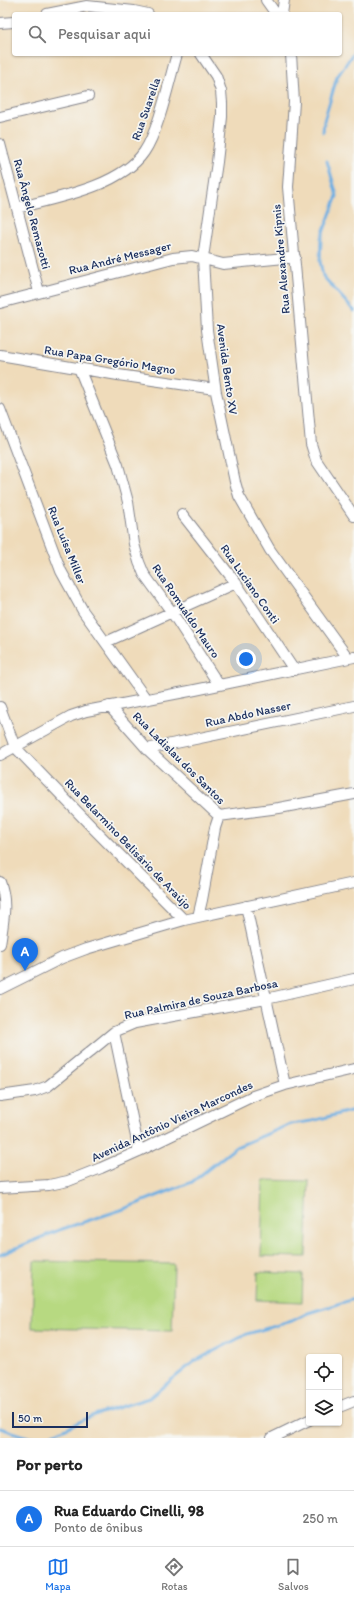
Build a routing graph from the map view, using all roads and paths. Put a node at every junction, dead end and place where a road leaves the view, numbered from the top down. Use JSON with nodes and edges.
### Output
{"nodes":[{"id":1,"x":97,"y":0,"type":"edge"},
{"id":2,"x":266,"y":0,"type":"edge"},
{"id":3,"x":284,"y":0,"type":"edge"},
{"id":4,"x":83,"y":5,"type":"edge"},
{"id":5,"x":55,"y":12,"type":"edge"},
{"id":6,"x":139,"y":12,"type":"edge"},
{"id":7,"x":275,"y":12,"type":"edge"},
{"id":8,"x":282,"y":12,"type":"edge"},
{"id":9,"x":12,"y":22,"type":"edge"},
{"id":10,"x":0,"y":23,"type":"edge"},
{"id":11,"x":177,"y":56,"type":"edge"},
{"id":12,"x":202,"y":56,"type":"edge"},
{"id":13,"x":291,"y":56,"type":"edge"},
{"id":14,"x":88,"y":96,"type":"dead end"},
{"id":15,"x":0,"y":117,"type":"edge"},
{"id":16,"x":0,"y":144,"type":"edge"},
{"id":17,"x":17,"y":208,"type":"junction"},
{"id":18,"x":295,"y":257,"type":"junction"},
{"id":19,"x":203,"y":258,"type":"junction"},
{"id":20,"x":39,"y":292,"type":"junction"},
{"id":21,"x":0,"y":303,"type":"edge"},
{"id":22,"x":0,"y":355,"type":"edge"},
{"id":23,"x":79,"y":368,"type":"junction"},
{"id":24,"x":216,"y":389,"type":"junction"},
{"id":25,"x":0,"y":408,"type":"edge"},
{"id":26,"x":182,"y":514,"type":"dead end"},
{"id":27,"x":354,"y":516,"type":"edge"},
{"id":28,"x":236,"y":584,"type":"junction"},
{"id":29,"x":171,"y":611,"type":"junction"},
{"id":30,"x":106,"y":642,"type":"junction"},
{"id":31,"x":351,"y":658,"type":"edge"},
{"id":32,"x":294,"y":670,"type":"junction"},
{"id":33,"x":219,"y":685,"type":"junction"},
{"id":34,"x":146,"y":699,"type":"junction"},
{"id":35,"x":109,"y":706,"type":"junction"},
{"id":36,"x":354,"y":706,"type":"edge"},
{"id":37,"x":0,"y":707,"type":"edge"},
{"id":38,"x":15,"y":747,"type":"junction"},
{"id":39,"x":147,"y":749,"type":"junction"},
{"id":40,"x":0,"y":755,"type":"edge"},
{"id":41,"x":354,"y":794,"type":"edge"},
{"id":42,"x":219,"y":816,"type":"junction"},
{"id":43,"x":0,"y":882,"type":"edge"},
{"id":44,"x":354,"y":883,"type":"edge"},
{"id":45,"x":246,"y":906,"type":"junction"},
{"id":46,"x":198,"y":917,"type":"junction"},
{"id":47,"x":184,"y":920,"type":"junction"},
{"id":48,"x":0,"y":944,"type":"edge"},
{"id":49,"x":354,"y":979,"type":"edge"},
{"id":50,"x":0,"y":989,"type":"edge"},
{"id":51,"x":266,"y":999,"type":"junction"},
{"id":52,"x":114,"y":1032,"type":"junction"},
{"id":53,"x":354,"y":1069,"type":"edge"},
{"id":54,"x":285,"y":1085,"type":"junction"},
{"id":55,"x":0,"y":1096,"type":"edge"},
{"id":56,"x":139,"y":1151,"type":"junction"},
{"id":57,"x":0,"y":1188,"type":"edge"},
{"id":58,"x":354,"y":1401,"type":"edge"},
{"id":59,"x":342,"y":1406,"type":"edge"},
{"id":60,"x":306,"y":1421,"type":"edge"},
{"id":61,"x":272,"y":1438,"type":"edge"}],
"edges":[{"from":1,"to":4,"type":"street"},
{"from":2,"to":7,"type":"street"},
{"from":3,"to":8,"type":"street"},
{"from":4,"to":5,"type":"street"},
{"from":4,"to":6,"type":"street"},
{"from":9,"to":10,"type":"street"},
{"from":11,"to":17,"type":"street","name":"Rua Suarella"},
{"from":12,"to":19,"type":"street","name":"Avenida Bento XV"},
{"from":13,"to":18,"type":"street","name":"Rua Alexandre Kipnis"},
{"from":14,"to":15,"type":"street"},
{"from":16,"to":17,"type":"street","name":"Rua Ângelo Remazotti"},
{"from":17,"to":20,"type":"street","name":"Rua Ângelo Remazotti"},
{"from":18,"to":19,"type":"street","name":"Rua André Messager"},
{"from":18,"to":27,"type":"street","name":"Rua Alexandre Kipnis"},
{"from":19,"to":20,"type":"street","name":"Rua André Messager"},
{"from":19,"to":24,"type":"street","name":"Avenida Bento XV"},
{"from":20,"to":21,"type":"street","name":"Rua André Messager"},
{"from":22,"to":23,"type":"street","name":"Rua Papa Gregório Magno"},
{"from":23,"to":24,"type":"street","name":"Rua Papa Gregório Magno"},
{"from":23,"to":29,"type":"street","name":"Rua Romualdo Mauro"},
{"from":24,"to":31,"type":"street","name":"Avenida Bento XV"},
{"from":25,"to":30,"type":"street","name":"Rua Luísa Miller"},
{"from":26,"to":28,"type":"street","name":"Rua Luciano Conti"},
{"from":28,"to":29,"type":"street"},
{"from":28,"to":32,"type":"street","name":"Rua Luciano Conti"},
{"from":29,"to":30,"type":"street"},
{"from":29,"to":33,"type":"street","name":"Rua Romualdo Mauro"},
{"from":30,"to":34,"type":"street","name":"Rua Luísa Miller"},
{"from":31,"to":32,"type":"street"},
{"from":32,"to":33,"type":"street"},
{"from":33,"to":34,"type":"street"},
{"from":34,"to":35,"type":"street"},
{"from":35,"to":38,"type":"street"},
{"from":35,"to":39,"type":"street","name":"Rua Ladislau dos Santos"},
{"from":36,"to":39,"type":"street","name":"Rua Abdo Nasser"},
{"from":37,"to":38,"type":"street"},
{"from":38,"to":40,"type":"street"},
{"from":38,"to":47,"type":"street","name":"Rua Belarmino Belisário de Araújo"},
{"from":39,"to":42,"type":"street","name":"Rua Ladislau dos Santos"},
{"from":41,"to":42,"type":"street","name":"Rua Ladislau dos Santos"},
{"from":42,"to":46,"type":"street"},
{"from":43,"to":48,"type":"street"},
{"from":44,"to":45,"type":"street","name":"Rua Belarmino Belisário de Araújo"},
{"from":45,"to":46,"type":"street","name":"Rua Belarmino Belisário de Araújo"},
{"from":45,"to":51,"type":"street"},
{"from":46,"to":47,"type":"street","name":"Rua Belarmino Belisário de Araújo"},
{"from":47,"to":50,"type":"street"},
{"from":49,"to":51,"type":"street","name":"Rua Palmira de Souza Barbosa"},
{"from":51,"to":52,"type":"street","name":"Rua Palmira de Souza Barbosa"},
{"from":51,"to":54,"type":"street"},
{"from":52,"to":55,"type":"street","name":"Rua Palmira de Souza Barbosa"},
{"from":52,"to":56,"type":"street"},
{"from":53,"to":54,"type":"street","name":"Avenida Antônio Vieira Marcondes"},
{"from":54,"to":56,"type":"street","name":"Avenida Antônio Vieira Marcondes"},
{"from":56,"to":57,"type":"street","name":"Avenida Antônio Vieira Marcondes"},
{"from":58,"to":59,"type":"street"},
{"from":60,"to":61,"type":"street"}]}
